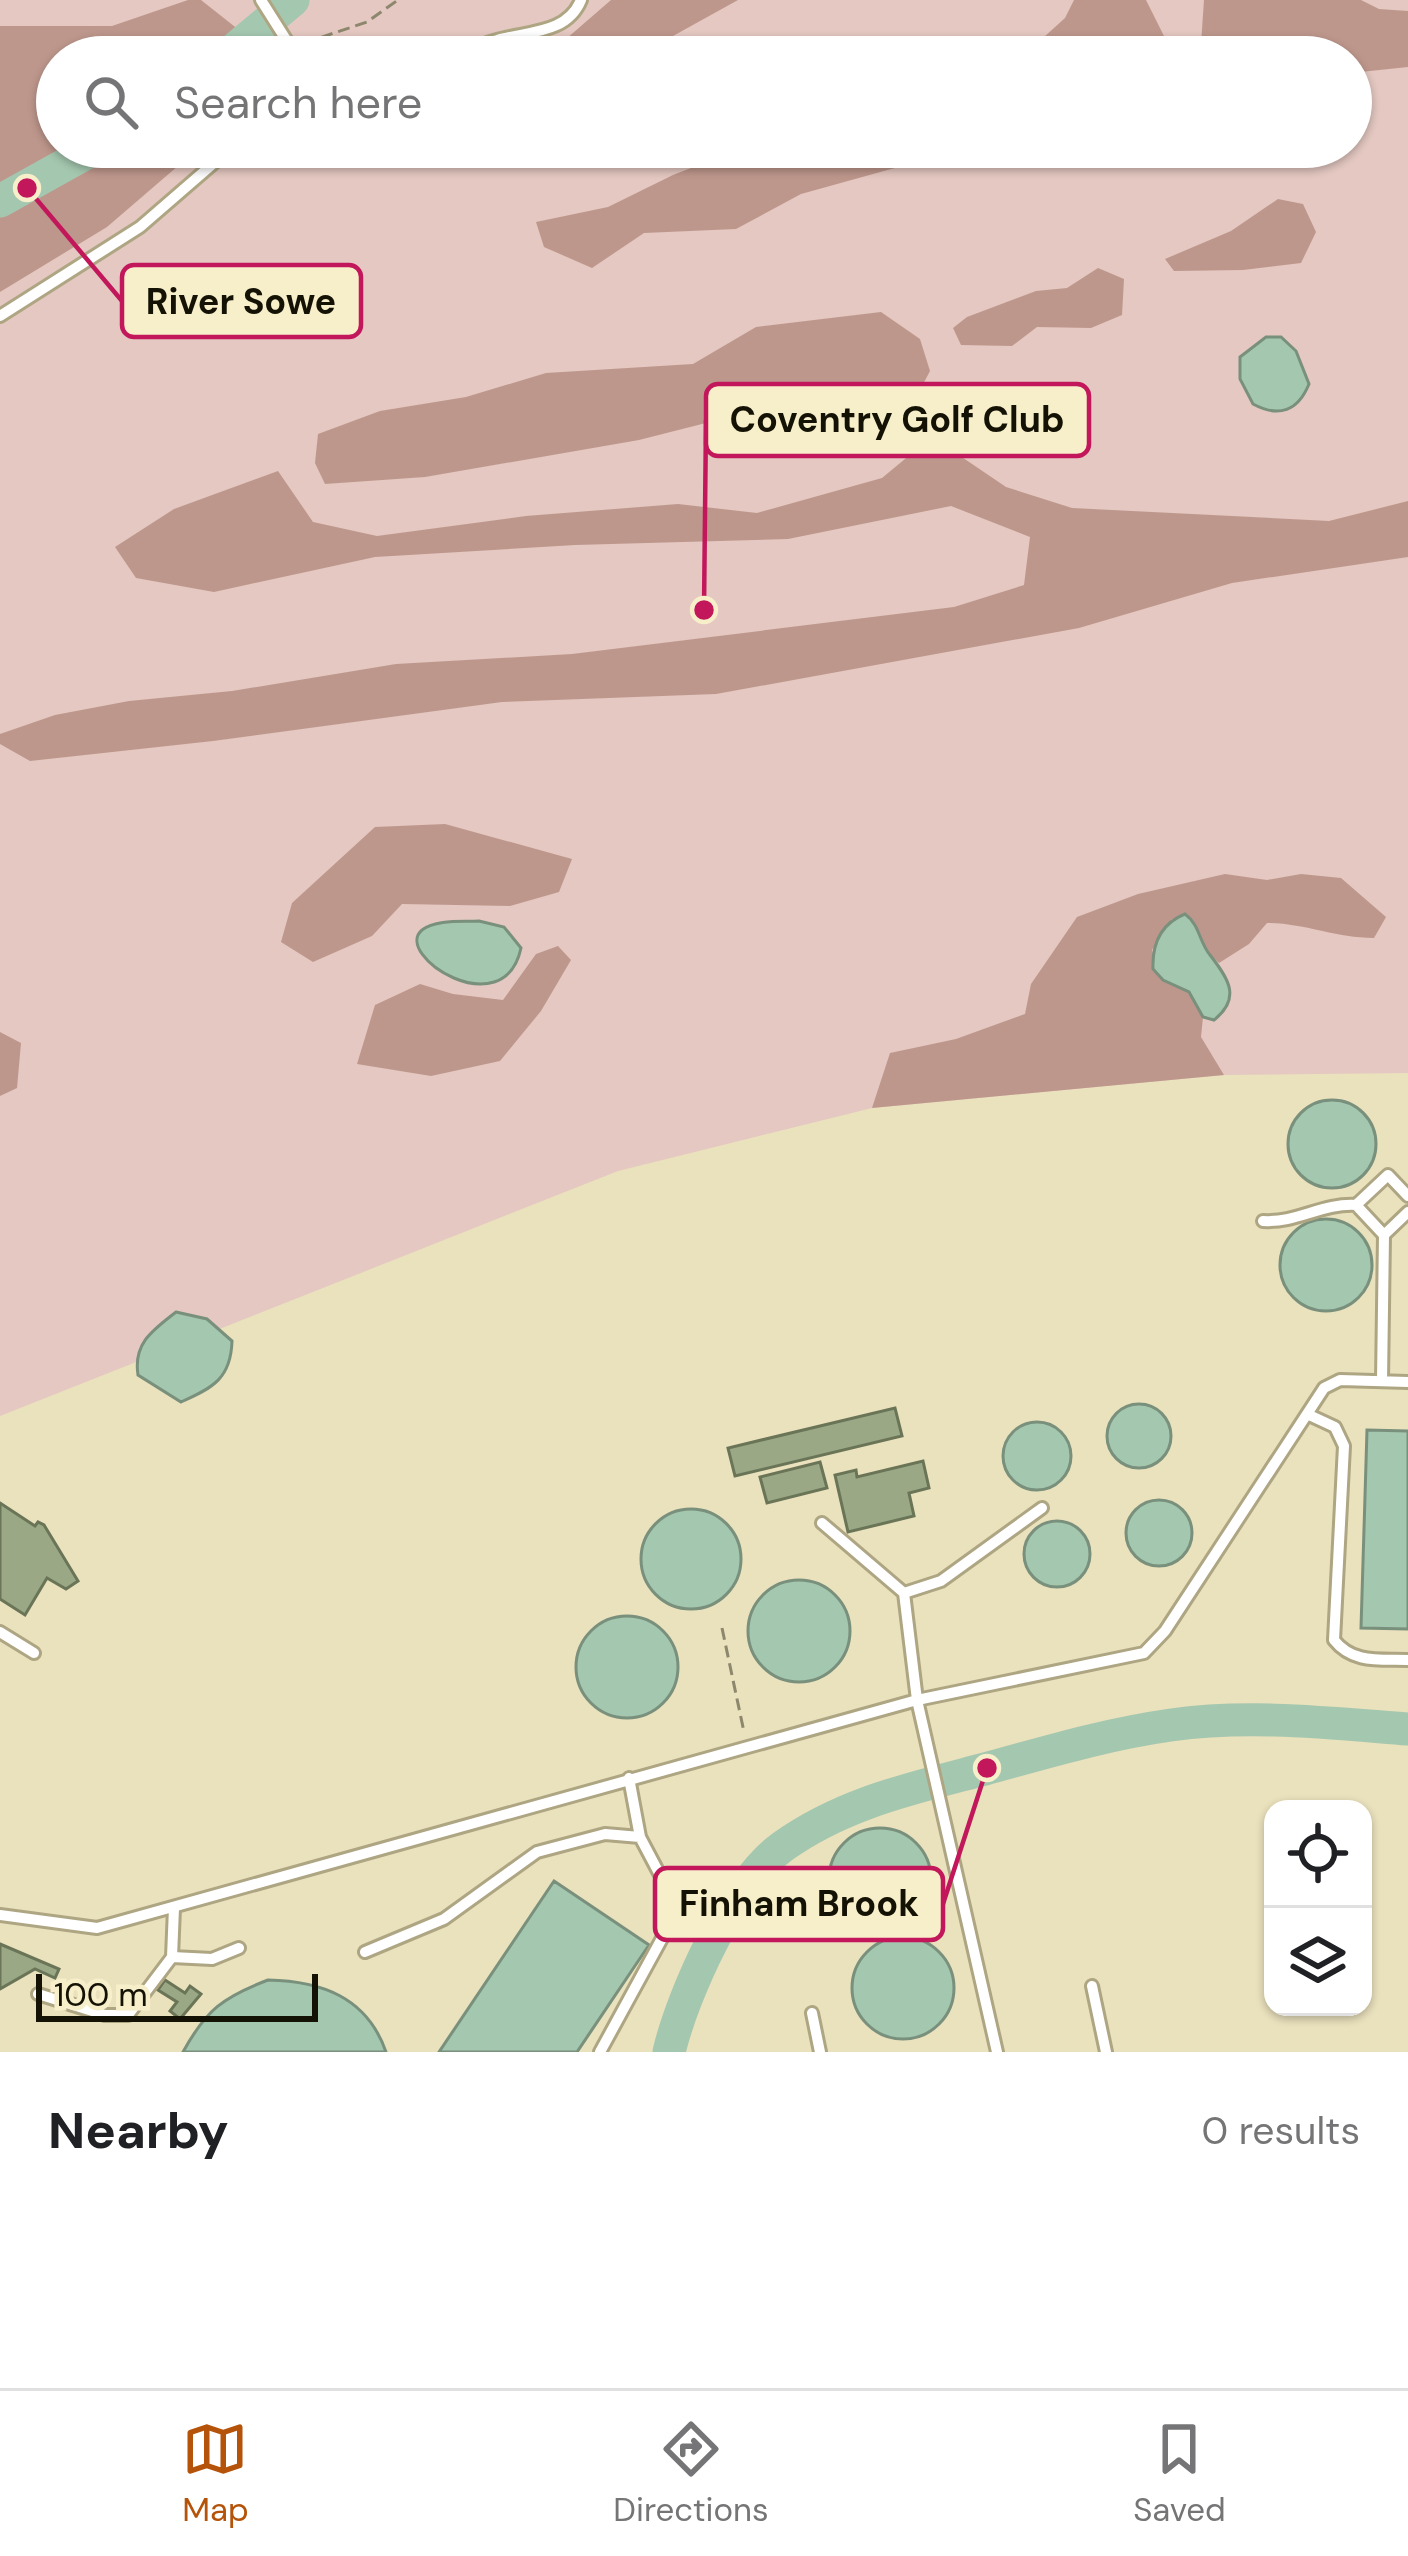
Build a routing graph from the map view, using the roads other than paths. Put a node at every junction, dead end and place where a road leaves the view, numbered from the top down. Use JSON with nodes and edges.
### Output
{"nodes":[{"id":1,"x":261,"y":0,"type":"edge"},
{"id":2,"x":581,"y":0,"type":"edge"},
{"id":3,"x":284,"y":36,"type":"edge"},
{"id":4,"x":516,"y":36,"type":"edge"},
{"id":5,"x":208,"y":168,"type":"edge"},
{"id":6,"x":0,"y":316,"type":"edge"},
{"id":7,"x":1408,"y":1196,"type":"edge"},
{"id":8,"x":1356,"y":1205,"type":"junction"},
{"id":9,"x":1408,"y":1212,"type":"edge"},
{"id":10,"x":1263,"y":1221,"type":"dead end"},
{"id":11,"x":1384,"y":1235,"type":"junction"},
{"id":12,"x":1382,"y":1382,"type":"junction"},
{"id":13,"x":1408,"y":1382,"type":"edge"},
{"id":14,"x":1307,"y":1414,"type":"junction"},
{"id":15,"x":1042,"y":1508,"type":"dead end"},
{"id":16,"x":822,"y":1523,"type":"dead end"},
{"id":17,"x":904,"y":1593,"type":"junction"},
{"id":18,"x":0,"y":1632,"type":"edge"},
{"id":19,"x":34,"y":1653,"type":"dead end"},
{"id":20,"x":1408,"y":1660,"type":"edge"},
{"id":21,"x":917,"y":1700,"type":"junction"},
{"id":22,"x":629,"y":1778,"type":"junction"},
{"id":23,"x":640,"y":1838,"type":"junction"},
{"id":24,"x":174,"y":1908,"type":"junction"},
{"id":25,"x":0,"y":1915,"type":"edge"},
{"id":26,"x":239,"y":1948,"type":"dead end"},
{"id":27,"x":365,"y":1952,"type":"dead end"},
{"id":28,"x":172,"y":1958,"type":"junction"},
{"id":29,"x":1092,"y":1986,"type":"dead end"},
{"id":30,"x":38,"y":1994,"type":"dead end"},
{"id":31,"x":812,"y":2013,"type":"dead end"},
{"id":32,"x":601,"y":2052,"type":"edge"},
{"id":33,"x":820,"y":2052,"type":"edge"},
{"id":34,"x":997,"y":2052,"type":"edge"},
{"id":35,"x":1106,"y":2052,"type":"edge"}],
"edges":[{"from":1,"to":3,"type":"lane"},
{"from":2,"to":4,"type":"lane"},
{"from":5,"to":6,"type":"lane"},
{"from":7,"to":8,"type":"lane"},
{"from":8,"to":10,"type":"lane"},
{"from":8,"to":11,"type":"lane"},
{"from":9,"to":11,"type":"lane"},
{"from":11,"to":12,"type":"lane"},
{"from":12,"to":13,"type":"lane"},
{"from":12,"to":14,"type":"lane"},
{"from":14,"to":20,"type":"lane"},
{"from":14,"to":21,"type":"lane"},
{"from":15,"to":17,"type":"lane"},
{"from":16,"to":17,"type":"lane"},
{"from":17,"to":21,"type":"lane"},
{"from":18,"to":19,"type":"lane"},
{"from":21,"to":22,"type":"lane"},
{"from":21,"to":34,"type":"lane"},
{"from":22,"to":23,"type":"lane"},
{"from":22,"to":24,"type":"lane"},
{"from":23,"to":27,"type":"lane"},
{"from":23,"to":32,"type":"lane"},
{"from":24,"to":25,"type":"lane"},
{"from":24,"to":28,"type":"lane"},
{"from":26,"to":28,"type":"lane"},
{"from":28,"to":30,"type":"lane"},
{"from":29,"to":35,"type":"lane"},
{"from":31,"to":33,"type":"lane"}]}
